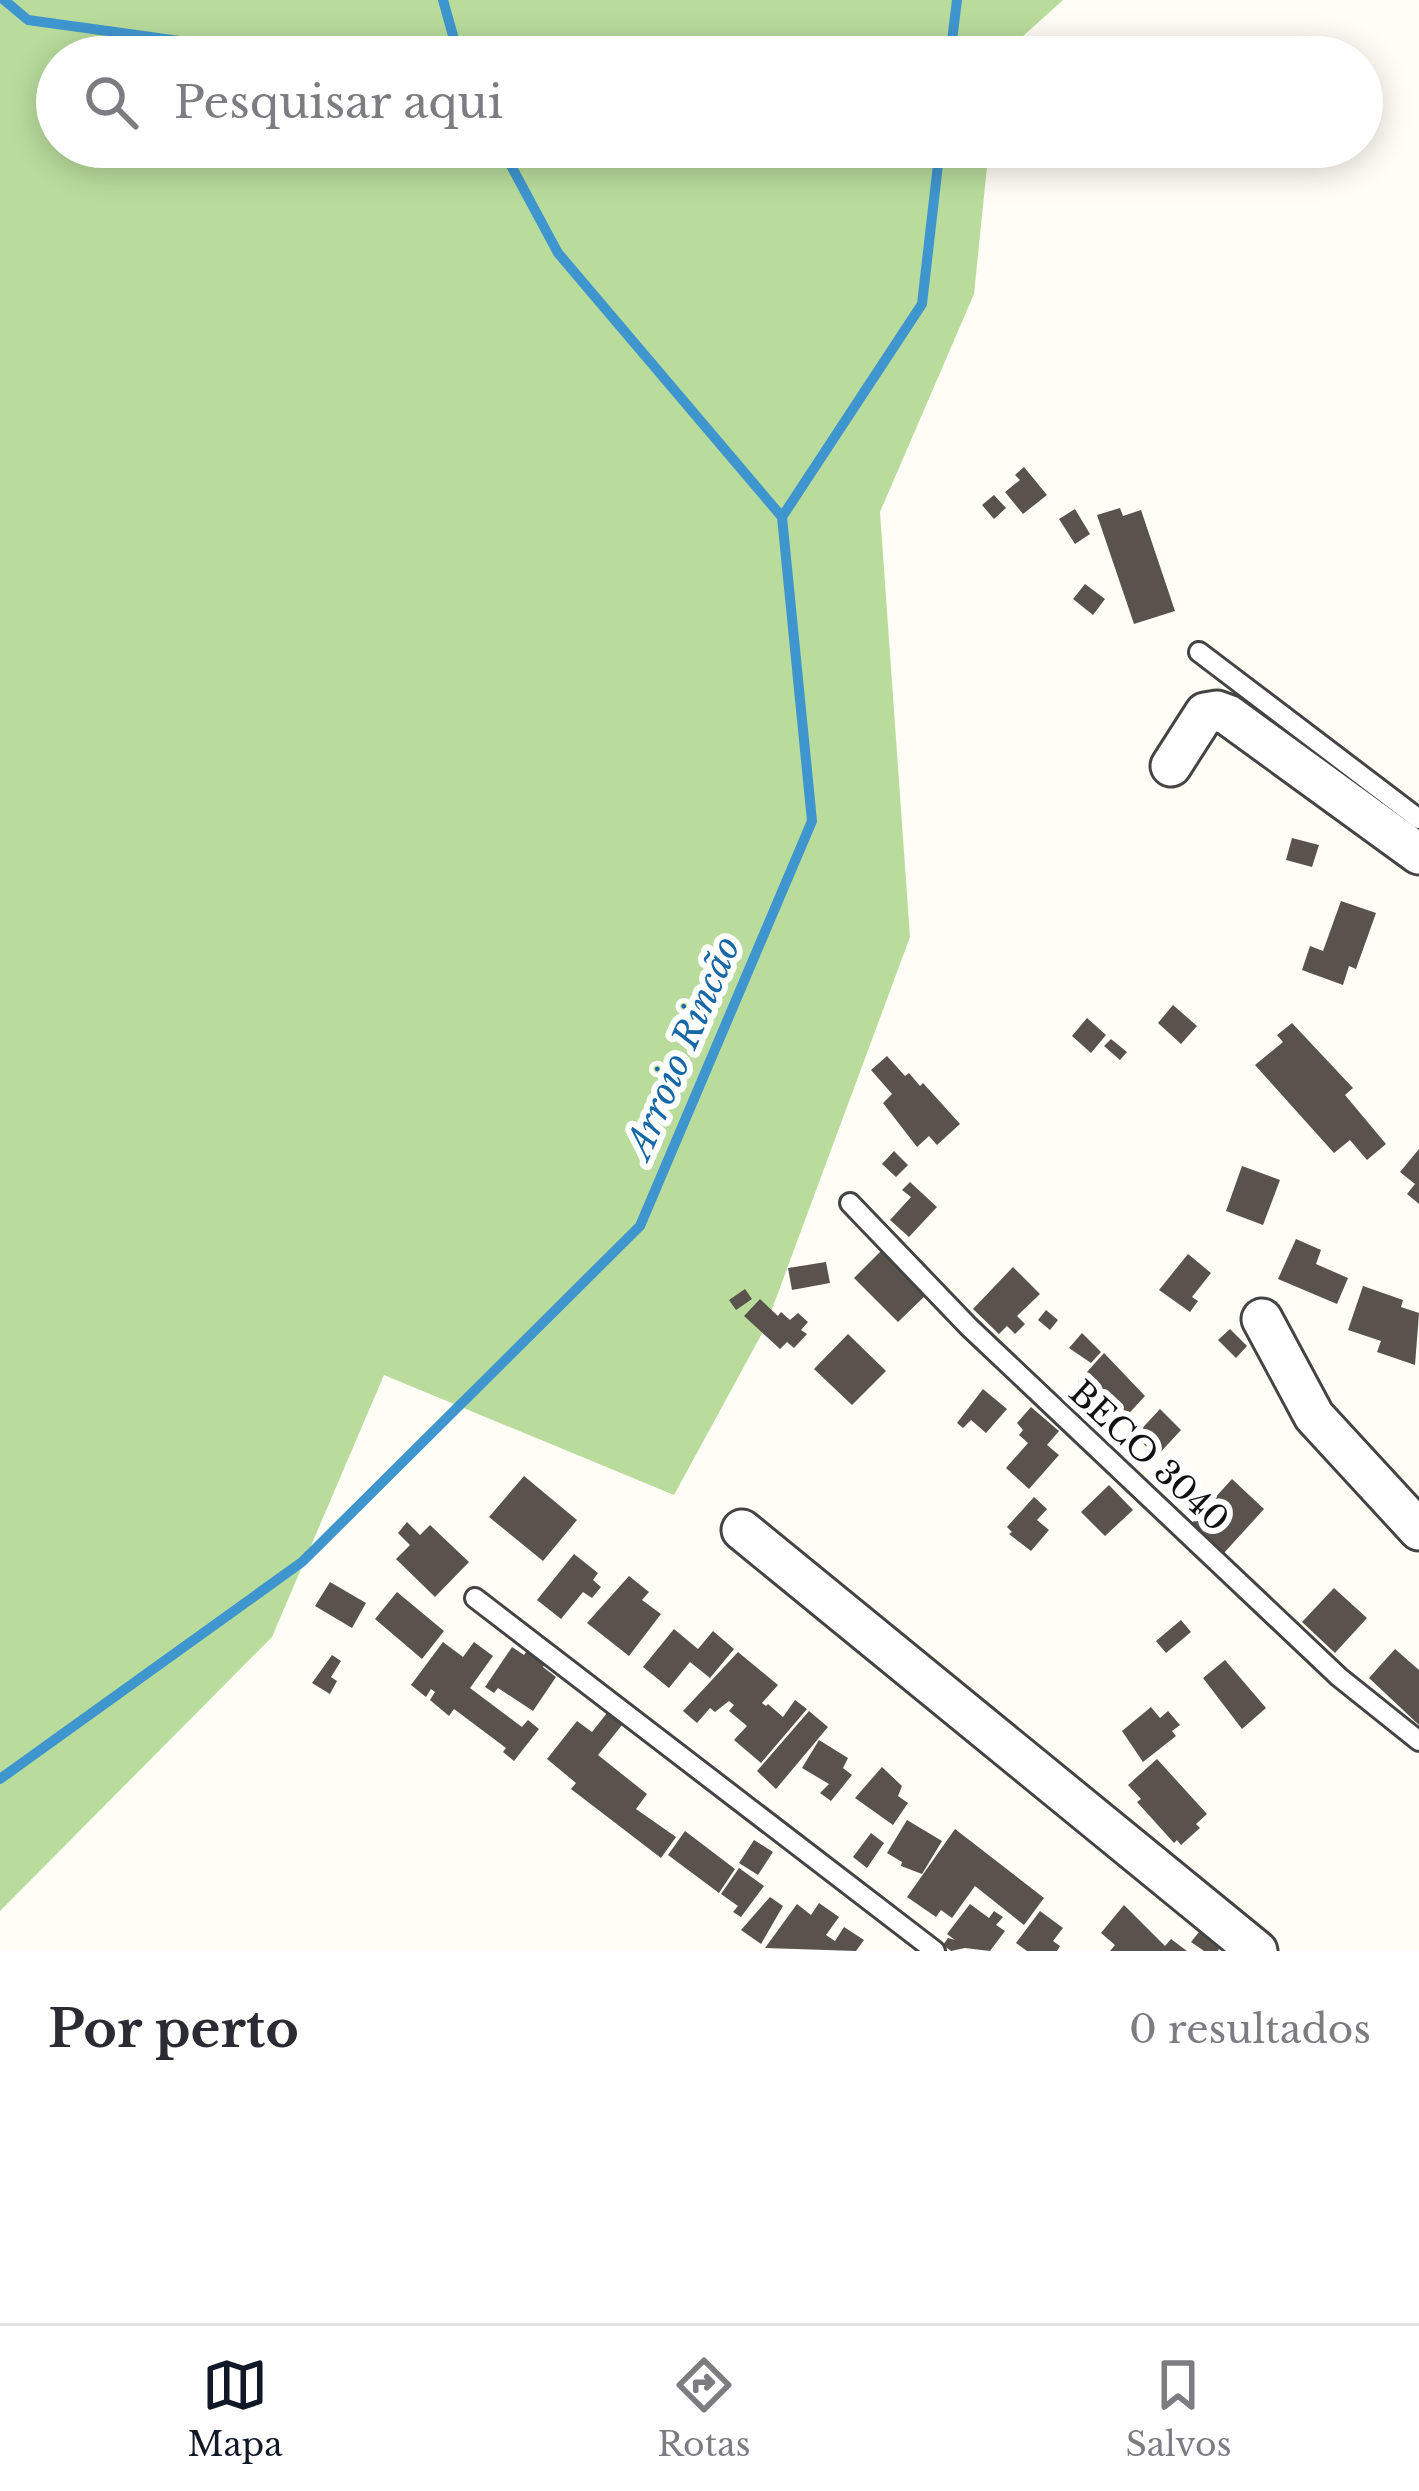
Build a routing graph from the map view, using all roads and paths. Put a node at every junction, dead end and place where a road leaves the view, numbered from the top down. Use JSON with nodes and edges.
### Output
{"nodes":[{"id":1,"x":1199,"y":652,"type":"dead end"},
{"id":2,"x":1171,"y":766,"type":"dead end"},
{"id":3,"x":1419,"y":819,"type":"edge"},
{"id":4,"x":1419,"y":854,"type":"edge"},
{"id":5,"x":850,"y":1203,"type":"dead end"},
{"id":6,"x":1262,"y":1319,"type":"dead end"},
{"id":7,"x":742,"y":1530,"type":"dead end"},
{"id":8,"x":1419,"y":1530,"type":"edge"},
{"id":9,"x":475,"y":1598,"type":"dead end"},
{"id":10,"x":1419,"y":1741,"type":"edge"},
{"id":11,"x":935,"y":1951,"type":"edge"},
{"id":12,"x":1257,"y":1951,"type":"edge"}],
"edges":[{"from":1,"to":3,"type":"lane"},
{"from":2,"to":4,"type":"street"},
{"from":5,"to":10,"type":"lane","name":"BECO 3040"},
{"from":6,"to":8,"type":"street"},
{"from":7,"to":12,"type":"street"},
{"from":9,"to":11,"type":"lane"}]}
